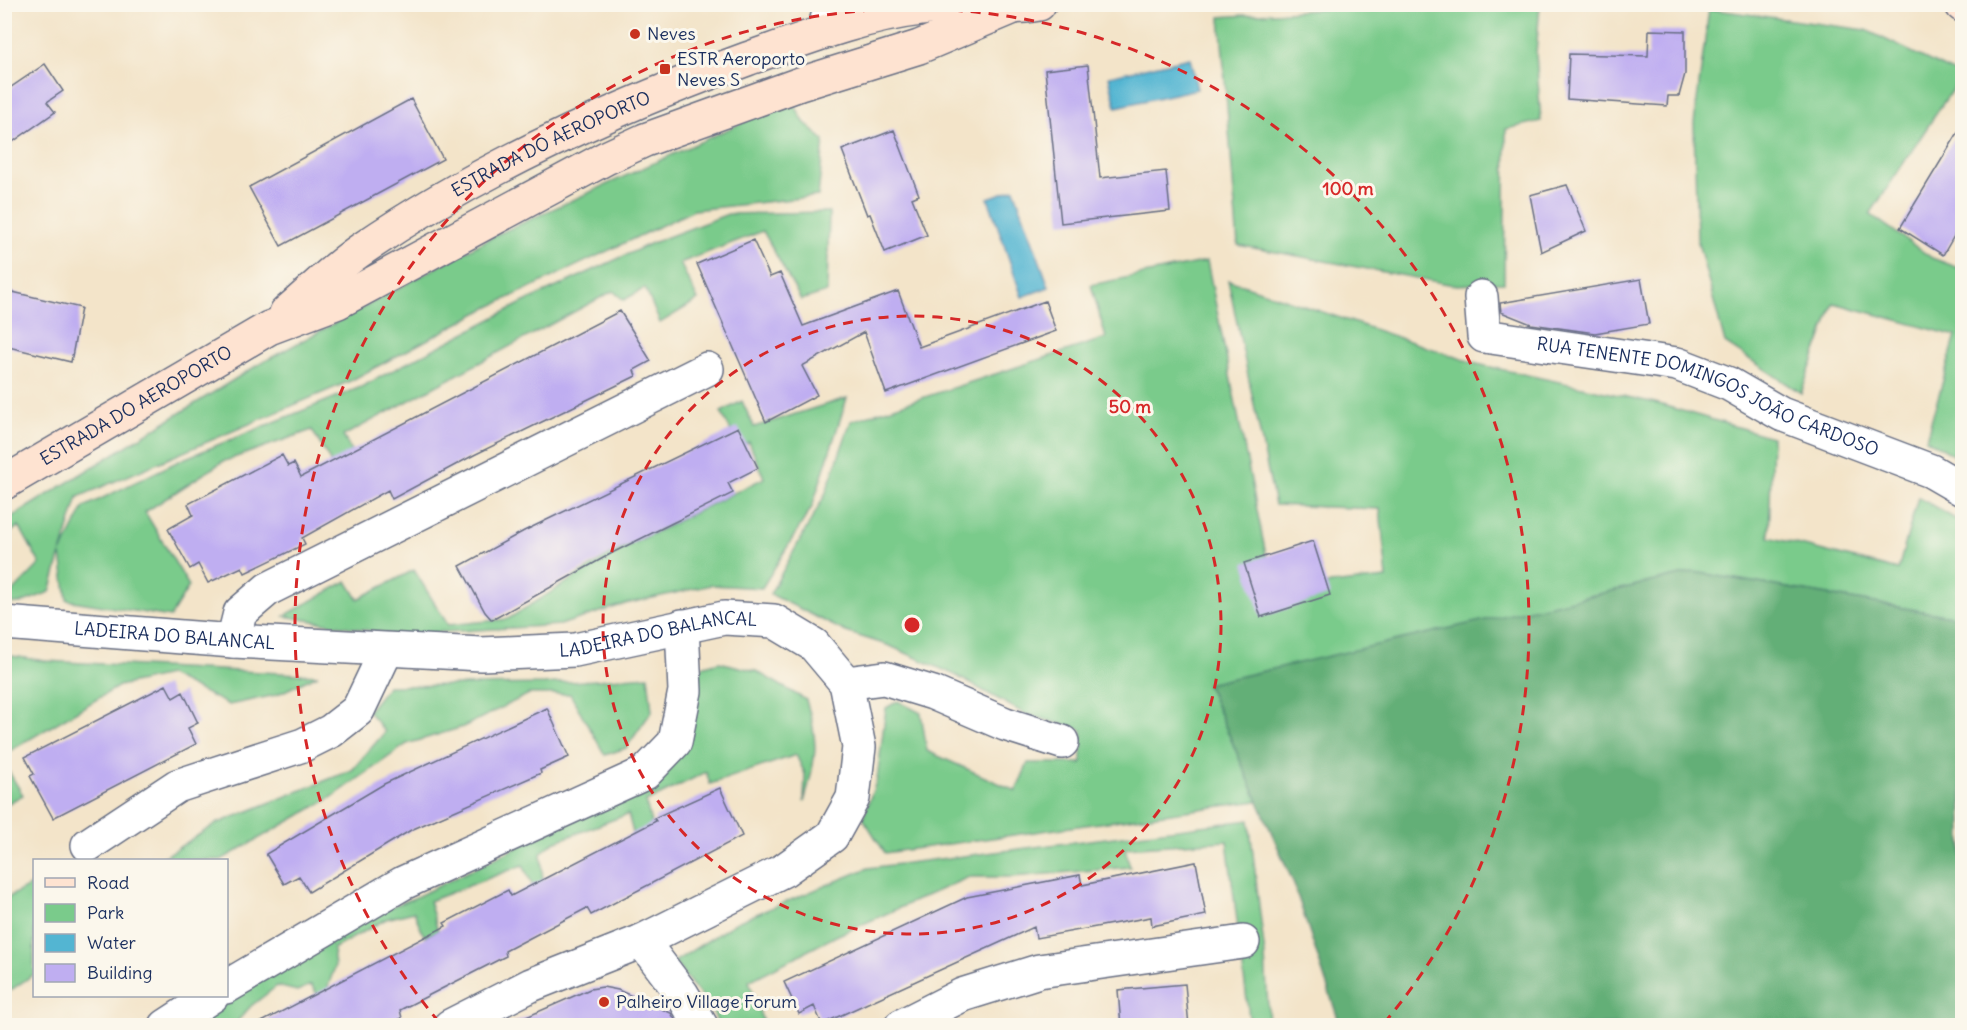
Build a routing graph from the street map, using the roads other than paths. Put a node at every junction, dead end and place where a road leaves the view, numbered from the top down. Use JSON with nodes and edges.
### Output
{"nodes":[{"id":1,"x":917,"y":7,"type":"edge"},
{"id":2,"x":1024,"y":7,"type":"edge"},
{"id":3,"x":828,"y":18,"type":"edge"},
{"id":4,"x":645,"y":140,"type":"junction"},
{"id":5,"x":1481,"y":297,"type":"dead end"},
{"id":6,"x":268,"y":328,"type":"junction"},
{"id":7,"x":707,"y":369,"type":"dead end"},
{"id":8,"x":4,"y":483,"type":"edge"},
{"id":9,"x":1962,"y":489,"type":"edge"},
{"id":10,"x":4,"y":623,"type":"edge"},
{"id":11,"x":682,"y":626,"type":"junction"},
{"id":12,"x":233,"y":641,"type":"junction"},
{"id":13,"x":386,"y":651,"type":"junction"},
{"id":14,"x":846,"y":683,"type":"junction"},
{"id":15,"x":1062,"y":742,"type":"dead end"},
{"id":16,"x":88,"y":845,"type":"dead end"},
{"id":17,"x":642,"y":941,"type":"junction"},
{"id":18,"x":1243,"y":942,"type":"dead end"},
{"id":19,"x":228,"y":986,"type":"edge"},
{"id":20,"x":210,"y":997,"type":"edge"},
{"id":21,"x":166,"y":1026,"type":"edge"},
{"id":22,"x":450,"y":1026,"type":"edge"},
{"id":23,"x":701,"y":1026,"type":"edge"},
{"id":24,"x":901,"y":1026,"type":"edge"}],
"edges":[{"from":1,"to":2,"type":"main road","name":"ESTRADA DO AEROPORTO"},
{"from":1,"to":3,"type":"main road","name":"ESTRADA DO AEROPORTO"},
{"from":2,"to":4,"type":"main road","name":"ESTRADA DO AEROPORTO"},
{"from":3,"to":4,"type":"main road"},
{"from":3,"to":6,"type":"main road","name":"ESTRADA DO AEROPORTO"},
{"from":4,"to":6,"type":"main road","name":"ESTRADA DO AEROPORTO"},
{"from":5,"to":9,"type":"street","name":"RUA TENENTE DOMINGOS JOÃO CARDOSO"},
{"from":6,"to":8,"type":"main road","name":"ESTRADA DO AEROPORTO"},
{"from":7,"to":12,"type":"street"},
{"from":10,"to":12,"type":"street","name":"LADEIRA DO BALANCAL"},
{"from":11,"to":13,"type":"street","name":"LADEIRA DO BALANCAL"},
{"from":11,"to":14,"type":"street","name":"LADEIRA DO BALANCAL"},
{"from":11,"to":19,"type":"street"},
{"from":12,"to":13,"type":"street","name":"LADEIRA DO BALANCAL"},
{"from":13,"to":16,"type":"street"},
{"from":14,"to":15,"type":"street"},
{"from":14,"to":17,"type":"street","name":"LADEIRA DO BALANCAL"},
{"from":17,"to":22,"type":"street","name":"LADEIRA DO BALANCAL"},
{"from":17,"to":23,"type":"street"},
{"from":18,"to":24,"type":"street"},
{"from":20,"to":21,"type":"street"}]}
